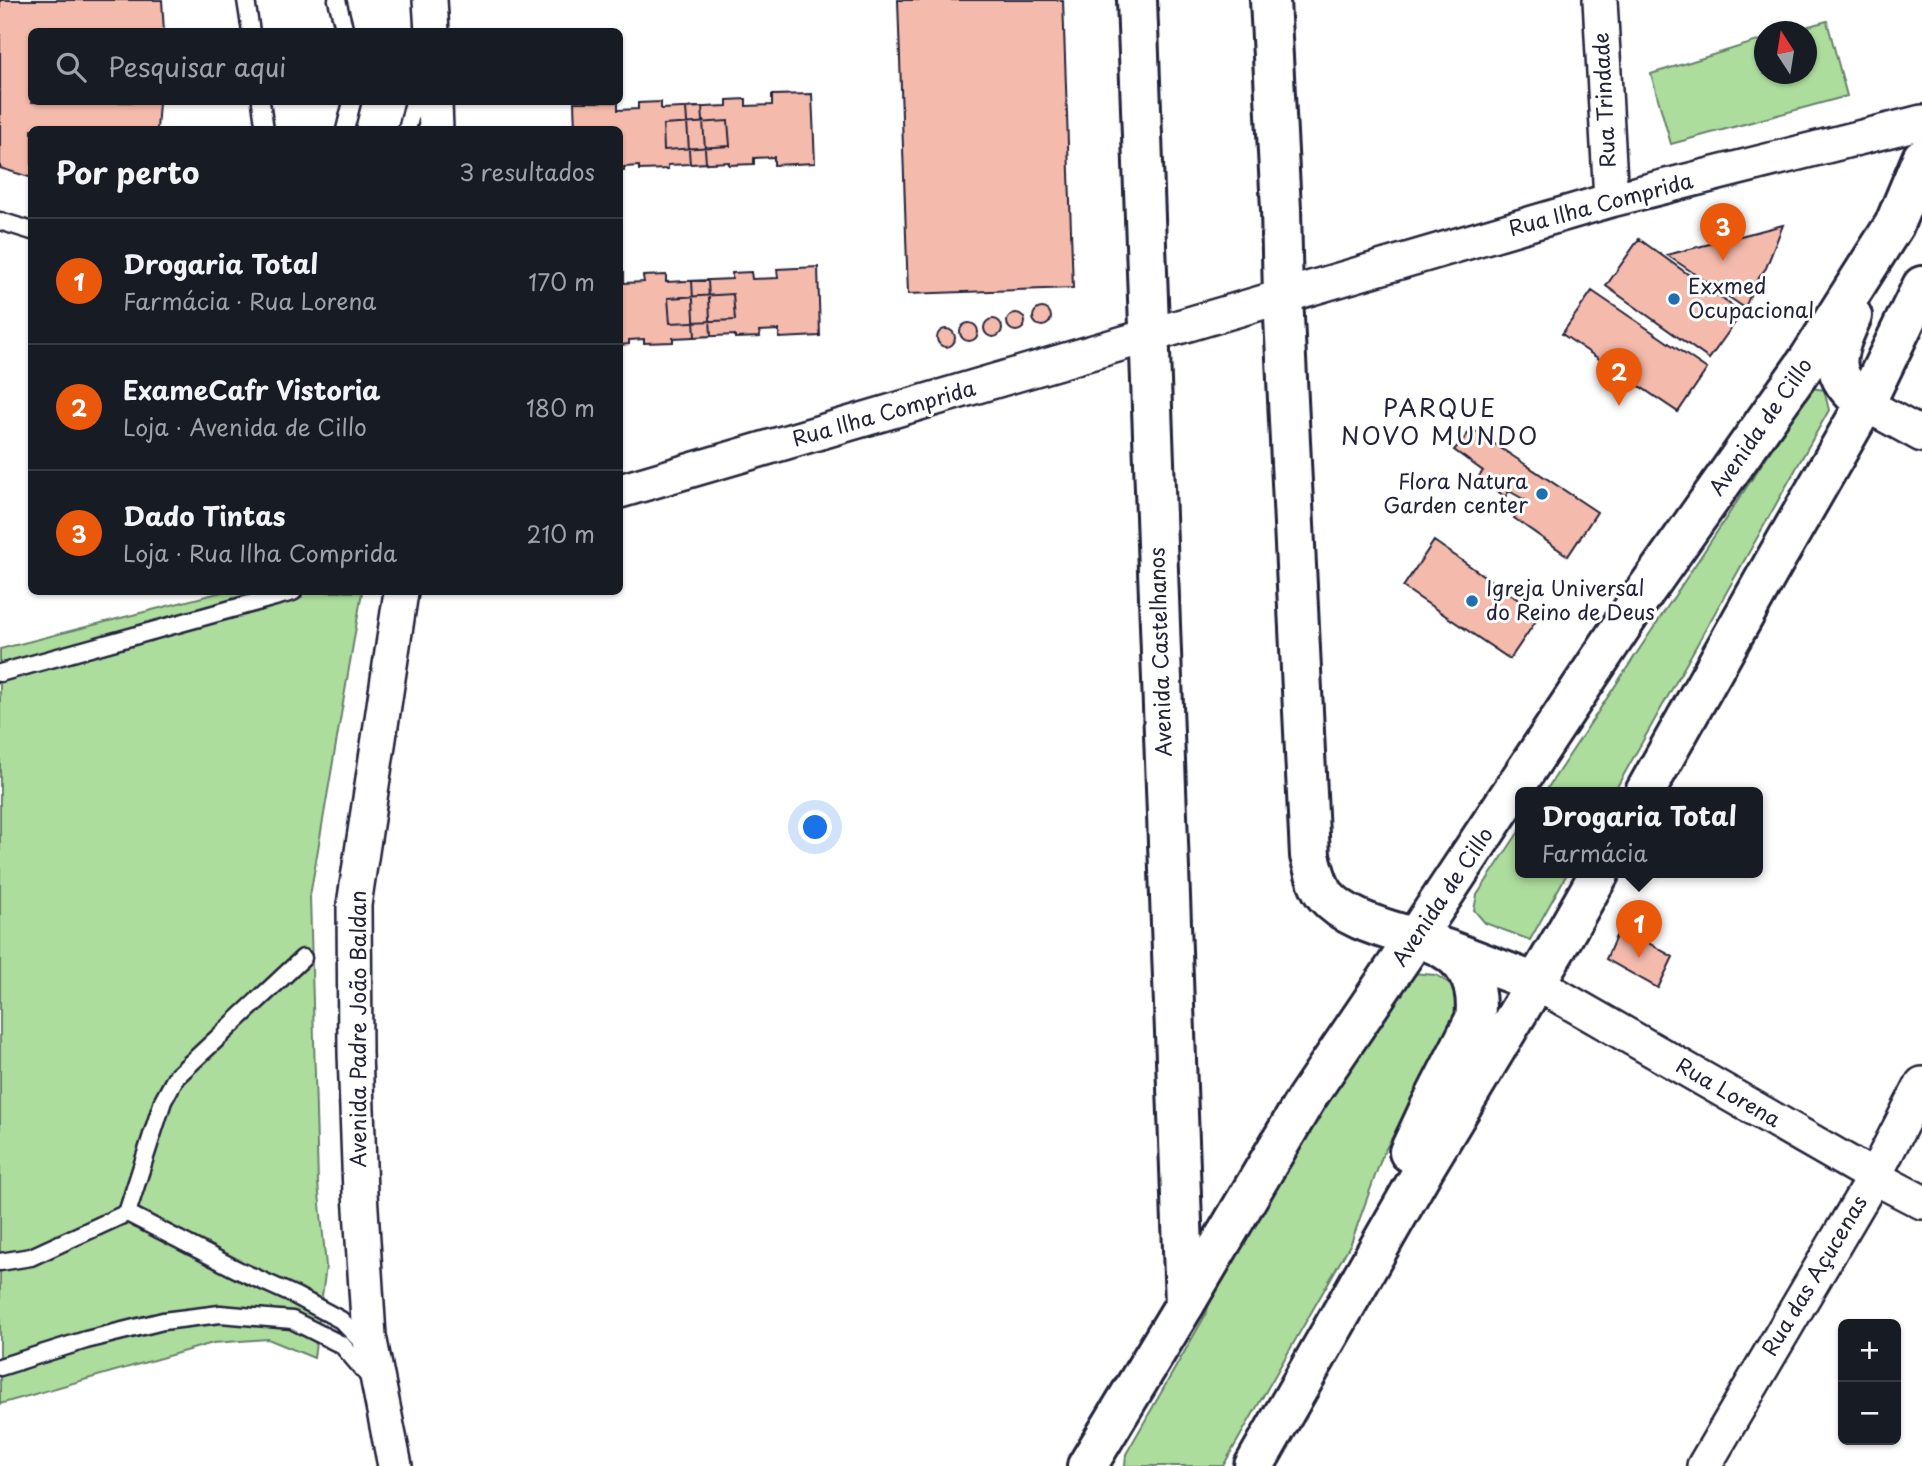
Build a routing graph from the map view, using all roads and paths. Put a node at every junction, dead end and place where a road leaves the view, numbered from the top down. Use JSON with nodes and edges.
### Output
{"nodes":[{"id":1,"x":246,"y":0,"type":"edge"},
{"id":2,"x":337,"y":0,"type":"edge"},
{"id":3,"x":430,"y":0,"type":"edge"},
{"id":4,"x":1137,"y":0,"type":"edge"},
{"id":5,"x":1270,"y":0,"type":"edge"},
{"id":6,"x":1600,"y":0,"type":"edge"},
{"id":7,"x":250,"y":28,"type":"edge"},
{"id":8,"x":344,"y":28,"type":"edge"},
{"id":9,"x":432,"y":28,"type":"edge"},
{"id":10,"x":261,"y":105,"type":"edge"},
{"id":11,"x":351,"y":105,"type":"edge"},
{"id":12,"x":413,"y":105,"type":"edge"},
{"id":13,"x":435,"y":105,"type":"edge"},
{"id":14,"x":1922,"y":122,"type":"edge"},
{"id":15,"x":264,"y":126,"type":"edge"},
{"id":16,"x":346,"y":126,"type":"edge"},
{"id":17,"x":408,"y":126,"type":"edge"},
{"id":18,"x":436,"y":126,"type":"edge"},
{"id":19,"x":1922,"y":158,"type":"edge"},
{"id":20,"x":1611,"y":200,"type":"junction"},
{"id":21,"x":0,"y":221,"type":"edge"},
{"id":22,"x":1894,"y":225,"type":"junction"},
{"id":23,"x":28,"y":230,"type":"edge"},
{"id":24,"x":1922,"y":286,"type":"edge"},
{"id":25,"x":1283,"y":296,"type":"junction"},
{"id":26,"x":1149,"y":336,"type":"junction"},
{"id":27,"x":1865,"y":404,"type":"junction"},
{"id":28,"x":1922,"y":435,"type":"edge"},
{"id":29,"x":623,"y":490,"type":"edge"},
{"id":30,"x":282,"y":595,"type":"edge"},
{"id":31,"x":401,"y":595,"type":"edge"},
{"id":32,"x":0,"y":673,"type":"edge"},
{"id":33,"x":1525,"y":787,"type":"edge"},
{"id":34,"x":1648,"y":787,"type":"edge"},
{"id":35,"x":1515,"y":803,"type":"edge"},
{"id":36,"x":1597,"y":878,"type":"edge"},
{"id":37,"x":1429,"y":943,"type":"junction"},
{"id":38,"x":303,"y":958,"type":"dead end"},
{"id":39,"x":1536,"y":982,"type":"junction"},
{"id":40,"x":1922,"y":1084,"type":"edge"},
{"id":41,"x":1874,"y":1177,"type":"junction"},
{"id":42,"x":1922,"y":1202,"type":"edge"},
{"id":43,"x":127,"y":1213,"type":"junction"},
{"id":44,"x":0,"y":1262,"type":"edge"},
{"id":45,"x":1367,"y":1269,"type":"junction"},
{"id":46,"x":1185,"y":1304,"type":"junction"},
{"id":47,"x":373,"y":1354,"type":"junction"},
{"id":48,"x":0,"y":1367,"type":"edge"},
{"id":49,"x":381,"y":1390,"type":"junction"},
{"id":50,"x":395,"y":1466,"type":"edge"},
{"id":51,"x":1087,"y":1466,"type":"edge"},
{"id":52,"x":1115,"y":1466,"type":"edge"},
{"id":53,"x":1254,"y":1466,"type":"edge"},
{"id":54,"x":1704,"y":1466,"type":"edge"}],
"edges":[{"from":1,"to":7,"type":"lane"},
{"from":2,"to":8,"type":"lane"},
{"from":3,"to":9,"type":"street"},
{"from":4,"to":26,"type":"main road","name":"Avenida Castelhanos"},
{"from":5,"to":25,"type":"main road"},
{"from":6,"to":20,"type":"street","name":"Rua Trindade"},
{"from":10,"to":15,"type":"lane"},
{"from":11,"to":16,"type":"lane"},
{"from":12,"to":17,"type":"lane"},
{"from":13,"to":18,"type":"street"},
{"from":14,"to":20,"type":"street","name":"Rua Ilha Comprida"},
{"from":19,"to":22,"type":"main road","name":"Avenida de Cillo"},
{"from":20,"to":25,"type":"street","name":"Rua Ilha Comprida"},
{"from":21,"to":23,"type":"lane"},
{"from":22,"to":27,"type":"main road"},
{"from":22,"to":33,"type":"main road","name":"Avenida de Cillo"},
{"from":24,"to":27,"type":"main road"},
{"from":25,"to":26,"type":"street","name":"Rua Ilha Comprida"},
{"from":25,"to":37,"type":"main road"},
{"from":26,"to":29,"type":"street","name":"Rua Ilha Comprida"},
{"from":26,"to":46,"type":"main road","name":"Avenida Castelhanos"},
{"from":27,"to":28,"type":"street"},
{"from":27,"to":34,"type":"main road"},
{"from":30,"to":32,"type":"lane"},
{"from":31,"to":47,"type":"street","name":"Avenida Padre João Baldan"},
{"from":35,"to":37,"type":"main road","name":"Avenida de Cillo"},
{"from":36,"to":39,"type":"main road"},
{"from":37,"to":39,"type":"main road"},
{"from":37,"to":45,"type":"main road"},
{"from":37,"to":46,"type":"main road","name":"Avenida de Cillo"},
{"from":38,"to":43,"type":"lane"},
{"from":39,"to":41,"type":"street","name":"Rua Lorena"},
{"from":39,"to":45,"type":"main road"},
{"from":40,"to":41,"type":"street","name":"Rua das Açucenas"},
{"from":41,"to":42,"type":"street","name":"Rua Lorena"},
{"from":41,"to":54,"type":"street","name":"Rua das Açucenas"},
{"from":43,"to":44,"type":"lane"},
{"from":43,"to":47,"type":"lane"},
{"from":45,"to":53,"type":"main road"},
{"from":46,"to":51,"type":"main road","name":"Avenida de Cillo"},
{"from":46,"to":52,"type":"main road"},
{"from":47,"to":49,"type":"street","name":"Avenida Padre João Baldan"},
{"from":48,"to":49,"type":"lane"},
{"from":49,"to":50,"type":"street","name":"Avenida Padre João Baldan"}]}
